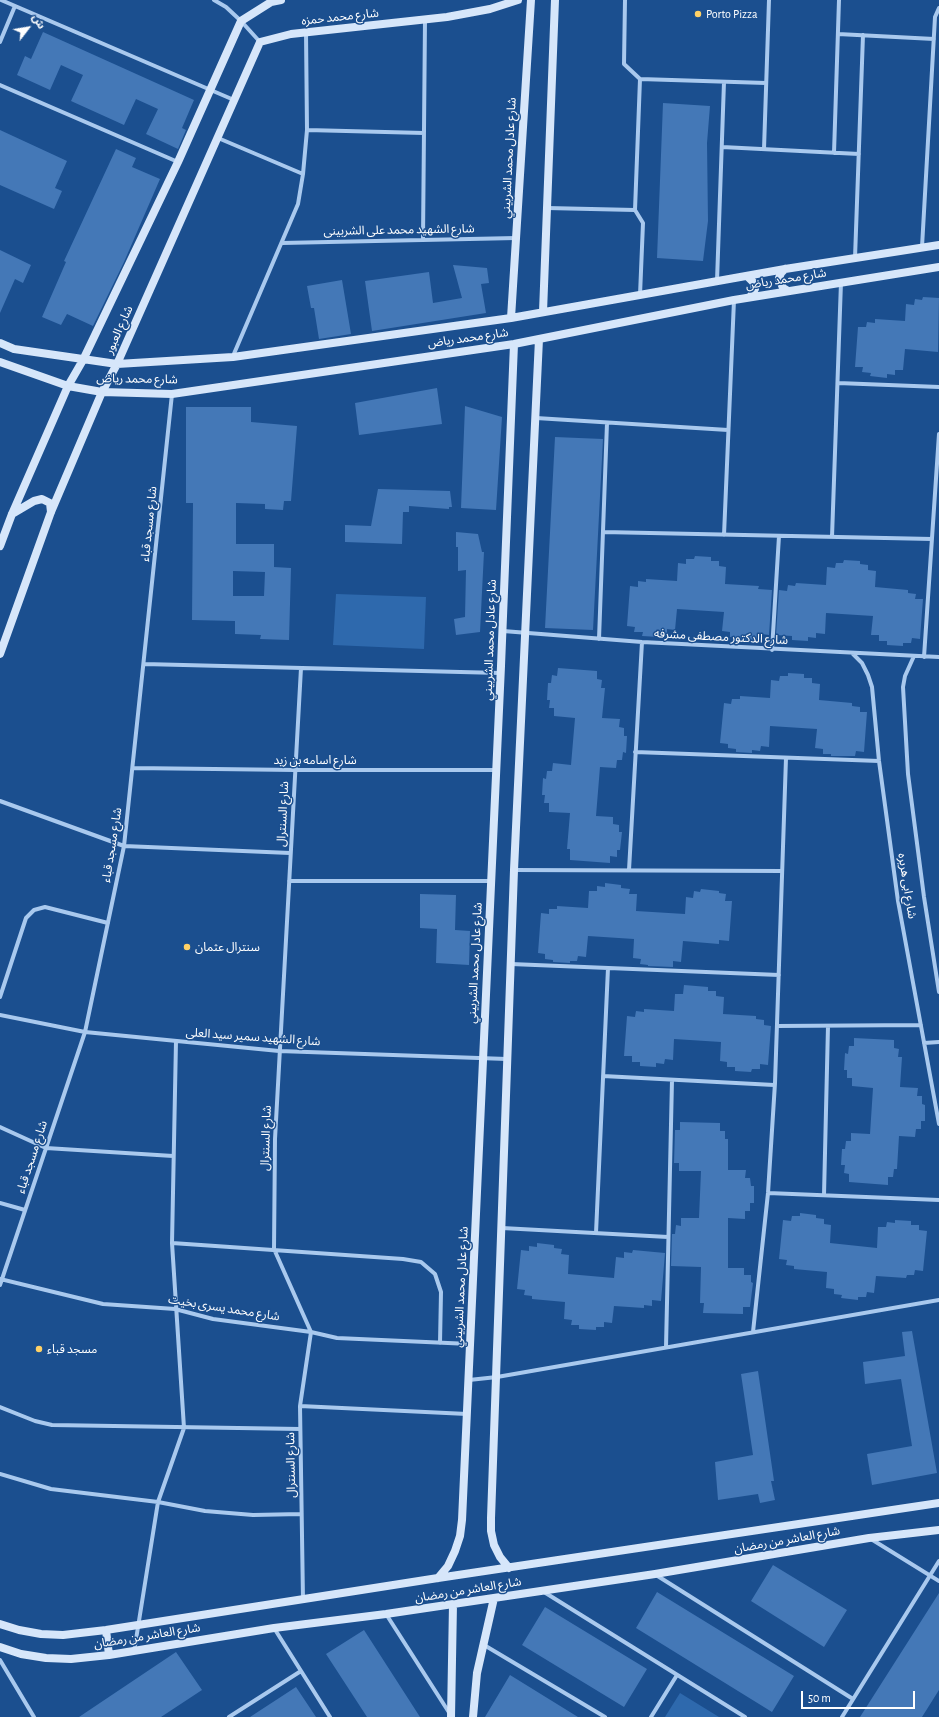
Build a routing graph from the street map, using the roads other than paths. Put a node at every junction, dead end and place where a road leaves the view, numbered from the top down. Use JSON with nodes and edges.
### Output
{"nodes":[{"id":1,"x":1,"y":0,"type":"edge"},
{"id":2,"x":214,"y":0,"type":"edge"},
{"id":3,"x":281,"y":0,"type":"edge"},
{"id":4,"x":518,"y":0,"type":"edge"},
{"id":5,"x":531,"y":0,"type":"edge"},
{"id":6,"x":555,"y":0,"type":"edge"},
{"id":7,"x":625,"y":0,"type":"edge"},
{"id":8,"x":768,"y":0,"type":"edge"},
{"id":9,"x":839,"y":0,"type":"edge"},
{"id":10,"x":15,"y":6,"type":"junction"},
{"id":11,"x":939,"y":8,"type":"edge"},
{"id":12,"x":425,"y":19,"type":"junction"},
{"id":13,"x":241,"y":21,"type":"junction"},
{"id":14,"x":306,"y":32,"type":"junction"},
{"id":15,"x":838,"y":34,"type":"junction"},
{"id":16,"x":863,"y":35,"type":"junction"},
{"id":17,"x":934,"y":39,"type":"junction"},
{"id":18,"x":0,"y":42,"type":"edge"},
{"id":19,"x":260,"y":42,"type":"junction"},
{"id":20,"x":640,"y":79,"type":"junction"},
{"id":21,"x":724,"y":82,"type":"junction"},
{"id":22,"x":766,"y":83,"type":"junction"},
{"id":23,"x":0,"y":85,"type":"edge"},
{"id":24,"x":210,"y":90,"type":"junction"},
{"id":25,"x":234,"y":101,"type":"junction"},
{"id":26,"x":307,"y":130,"type":"junction"},
{"id":27,"x":424,"y":133,"type":"junction"},
{"id":28,"x":218,"y":138,"type":"junction"},
{"id":29,"x":722,"y":148,"type":"junction"},
{"id":30,"x":764,"y":149,"type":"junction"},
{"id":31,"x":834,"y":152,"type":"junction"},
{"id":32,"x":859,"y":154,"type":"junction"},
{"id":33,"x":178,"y":162,"type":"junction"},
{"id":34,"x":303,"y":174,"type":"junction"},
{"id":35,"x":547,"y":208,"type":"junction"},
{"id":36,"x":635,"y":210,"type":"junction"},
{"id":37,"x":516,"y":238,"type":"junction"},
{"id":38,"x":423,"y":239,"type":"junction"},
{"id":39,"x":282,"y":243,"type":"junction"},
{"id":40,"x":939,"y":244,"type":"edge"},
{"id":41,"x":922,"y":247,"type":"junction"},
{"id":42,"x":855,"y":258,"type":"junction"},
{"id":43,"x":939,"y":267,"type":"edge"},
{"id":44,"x":785,"y":269,"type":"junction"},
{"id":45,"x":747,"y":276,"type":"junction"},
{"id":46,"x":717,"y":282,"type":"junction"},
{"id":47,"x":841,"y":282,"type":"junction"},
{"id":48,"x":788,"y":291,"type":"junction"},
{"id":49,"x":640,"y":295,"type":"junction"},
{"id":50,"x":750,"y":297,"type":"junction"},
{"id":51,"x":734,"y":300,"type":"junction"},
{"id":52,"x":543,"y":312,"type":"junction"},
{"id":53,"x":511,"y":318,"type":"junction"},
{"id":54,"x":539,"y":339,"type":"junction"},
{"id":55,"x":0,"y":342,"type":"edge"},
{"id":56,"x":514,"y":344,"type":"junction"},
{"id":57,"x":233,"y":357,"type":"junction"},
{"id":58,"x":83,"y":360,"type":"junction"},
{"id":59,"x":0,"y":362,"type":"edge"},
{"id":60,"x":117,"y":364,"type":"junction"},
{"id":61,"x":838,"y":383,"type":"junction"},
{"id":62,"x":68,"y":386,"type":"junction"},
{"id":63,"x":939,"y":387,"type":"edge"},
{"id":64,"x":102,"y":392,"type":"junction"},
{"id":65,"x":172,"y":394,"type":"junction"},
{"id":66,"x":536,"y":418,"type":"junction"},
{"id":67,"x":607,"y":423,"type":"junction"},
{"id":68,"x":728,"y":430,"type":"junction"},
{"id":69,"x":939,"y":434,"type":"edge"},
{"id":70,"x":51,"y":512,"type":"junction"},
{"id":71,"x":12,"y":514,"type":"junction"},
{"id":72,"x":603,"y":532,"type":"junction"},
{"id":73,"x":724,"y":535,"type":"junction"},
{"id":74,"x":779,"y":536,"type":"junction"},
{"id":75,"x":832,"y":537,"type":"junction"},
{"id":76,"x":932,"y":540,"type":"junction"},
{"id":77,"x":0,"y":546,"type":"edge"},
{"id":78,"x":503,"y":631,"type":"junction"},
{"id":79,"x":525,"y":633,"type":"junction"},
{"id":80,"x":599,"y":639,"type":"junction"},
{"id":81,"x":642,"y":642,"type":"junction"},
{"id":82,"x":772,"y":650,"type":"junction"},
{"id":83,"x":0,"y":654,"type":"edge"},
{"id":84,"x":853,"y":654,"type":"junction"},
{"id":85,"x":914,"y":656,"type":"junction"},
{"id":86,"x":924,"y":657,"type":"junction"},
{"id":87,"x":939,"y":657,"type":"edge"},
{"id":88,"x":144,"y":664,"type":"junction"},
{"id":89,"x":301,"y":668,"type":"junction"},
{"id":90,"x":501,"y":673,"type":"junction"},
{"id":91,"x":635,"y":752,"type":"junction"},
{"id":92,"x":786,"y":758,"type":"junction"},
{"id":93,"x":879,"y":761,"type":"junction"},
{"id":94,"x":133,"y":768,"type":"junction"},
{"id":95,"x":295,"y":770,"type":"junction"},
{"id":96,"x":496,"y":770,"type":"junction"},
{"id":97,"x":0,"y":801,"type":"edge"},
{"id":98,"x":124,"y":846,"type":"junction"},
{"id":99,"x":290,"y":854,"type":"junction"},
{"id":100,"x":514,"y":870,"type":"junction"},
{"id":101,"x":629,"y":870,"type":"junction"},
{"id":102,"x":782,"y":871,"type":"junction"},
{"id":103,"x":289,"y":881,"type":"junction"},
{"id":104,"x":491,"y":882,"type":"junction"},
{"id":105,"x":108,"y":923,"type":"junction"},
{"id":106,"x":510,"y":964,"type":"junction"},
{"id":107,"x":608,"y":968,"type":"junction"},
{"id":108,"x":937,"y":971,"type":"edge"},
{"id":109,"x":779,"y":974,"type":"junction"},
{"id":110,"x":939,"y":992,"type":"edge"},
{"id":111,"x":0,"y":997,"type":"edge"},
{"id":112,"x":0,"y":1015,"type":"edge"},
{"id":113,"x":921,"y":1025,"type":"junction"},
{"id":114,"x":777,"y":1026,"type":"junction"},
{"id":115,"x":828,"y":1026,"type":"junction"},
{"id":116,"x":85,"y":1032,"type":"junction"},
{"id":117,"x":176,"y":1041,"type":"junction"},
{"id":118,"x":924,"y":1042,"type":"junction"},
{"id":119,"x":939,"y":1042,"type":"edge"},
{"id":120,"x":280,"y":1051,"type":"junction"},
{"id":121,"x":483,"y":1058,"type":"junction"},
{"id":122,"x":507,"y":1059,"type":"junction"},
{"id":123,"x":603,"y":1076,"type":"junction"},
{"id":124,"x":672,"y":1080,"type":"junction"},
{"id":125,"x":774,"y":1085,"type":"junction"},
{"id":126,"x":939,"y":1124,"type":"edge"},
{"id":127,"x":0,"y":1127,"type":"edge"},
{"id":128,"x":46,"y":1148,"type":"junction"},
{"id":129,"x":173,"y":1156,"type":"junction"},
{"id":130,"x":768,"y":1193,"type":"junction"},
{"id":131,"x":824,"y":1195,"type":"junction"},
{"id":132,"x":939,"y":1200,"type":"edge"},
{"id":133,"x":0,"y":1203,"type":"edge"},
{"id":134,"x":25,"y":1210,"type":"junction"},
{"id":135,"x":502,"y":1228,"type":"junction"},
{"id":136,"x":596,"y":1233,"type":"junction"},
{"id":137,"x":668,"y":1236,"type":"junction"},
{"id":138,"x":172,"y":1243,"type":"junction"},
{"id":139,"x":274,"y":1249,"type":"junction"},
{"id":140,"x":1,"y":1279,"type":"edge"},
{"id":141,"x":0,"y":1285,"type":"edge"},
{"id":142,"x":939,"y":1300,"type":"edge"},
{"id":143,"x":175,"y":1310,"type":"junction"},
{"id":144,"x":311,"y":1332,"type":"junction"},
{"id":145,"x":753,"y":1332,"type":"junction"},
{"id":146,"x":440,"y":1343,"type":"junction"},
{"id":147,"x":470,"y":1344,"type":"junction"},
{"id":148,"x":666,"y":1347,"type":"junction"},
{"id":149,"x":497,"y":1377,"type":"junction"},
{"id":150,"x":468,"y":1380,"type":"junction"},
{"id":151,"x":300,"y":1406,"type":"junction"},
{"id":152,"x":0,"y":1407,"type":"edge"},
{"id":153,"x":467,"y":1414,"type":"junction"},
{"id":154,"x":184,"y":1428,"type":"junction"},
{"id":155,"x":300,"y":1429,"type":"junction"},
{"id":156,"x":0,"y":1474,"type":"edge"},
{"id":157,"x":158,"y":1502,"type":"junction"},
{"id":158,"x":939,"y":1504,"type":"edge"},
{"id":159,"x":301,"y":1514,"type":"junction"},
{"id":160,"x":939,"y":1530,"type":"edge"},
{"id":161,"x":869,"y":1538,"type":"junction"},
{"id":162,"x":939,"y":1561,"type":"edge"},
{"id":163,"x":508,"y":1568,"type":"junction"},
{"id":164,"x":655,"y":1574,"type":"junction"},
{"id":165,"x":930,"y":1576,"type":"junction"},
{"id":166,"x":438,"y":1578,"type":"junction"},
{"id":167,"x":939,"y":1582,"type":"edge"},
{"id":168,"x":542,"y":1591,"type":"junction"},
{"id":169,"x":494,"y":1598,"type":"junction"},
{"id":170,"x":303,"y":1600,"type":"junction"},
{"id":171,"x":453,"y":1604,"type":"junction"},
{"id":172,"x":386,"y":1614,"type":"junction"},
{"id":173,"x":0,"y":1624,"type":"edge"},
{"id":174,"x":138,"y":1624,"type":"junction"},
{"id":175,"x":274,"y":1628,"type":"junction"},
{"id":176,"x":106,"y":1630,"type":"junction"},
{"id":177,"x":484,"y":1644,"type":"junction"},
{"id":178,"x":0,"y":1647,"type":"edge"},
{"id":179,"x":134,"y":1652,"type":"junction"},
{"id":180,"x":110,"y":1655,"type":"junction"},
{"id":181,"x":0,"y":1660,"type":"edge"},
{"id":182,"x":301,"y":1672,"type":"junction"},
{"id":183,"x":677,"y":1675,"type":"junction"},
{"id":184,"x":853,"y":1699,"type":"junction"},
{"id":185,"x":34,"y":1717,"type":"edge"},
{"id":186,"x":229,"y":1717,"type":"edge"},
{"id":187,"x":330,"y":1717,"type":"edge"},
{"id":188,"x":452,"y":1717,"type":"edge"},
{"id":189,"x":472,"y":1717,"type":"edge"},
{"id":190,"x":605,"y":1717,"type":"edge"},
{"id":191,"x":651,"y":1717,"type":"edge"},
{"id":192,"x":745,"y":1717,"type":"edge"},
{"id":193,"x":842,"y":1717,"type":"edge"}],
"edges":[{"from":1,"to":10,"type":"street"},
{"from":2,"to":13,"type":"street"},
{"from":3,"to":13,"type":"street"},
{"from":4,"to":12,"type":"street","name":"شارع محمد حمزه"},
{"from":5,"to":37,"type":"street","name":"شارع عادل محمد الشربيني"},
{"from":6,"to":35,"type":"street"},
{"from":7,"to":20,"type":"street"},
{"from":8,"to":22,"type":"street"},
{"from":9,"to":15,"type":"street"},
{"from":10,"to":18,"type":"street"},
{"from":10,"to":24,"type":"street"},
{"from":11,"to":17,"type":"street"},
{"from":12,"to":14,"type":"street","name":"شارع محمد حمزه"},
{"from":12,"to":27,"type":"street"},
{"from":13,"to":19,"type":"street"},
{"from":13,"to":24,"type":"street","name":"شارع العبور"},
{"from":14,"to":19,"type":"street","name":"شارع محمد حمزه"},
{"from":14,"to":26,"type":"street"},
{"from":15,"to":16,"type":"street"},
{"from":15,"to":31,"type":"street"},
{"from":16,"to":17,"type":"street"},
{"from":16,"to":32,"type":"street"},
{"from":17,"to":41,"type":"street"},
{"from":19,"to":25,"type":"street","name":"شارع العبور"},
{"from":20,"to":21,"type":"street"},
{"from":20,"to":36,"type":"street"},
{"from":21,"to":22,"type":"street"},
{"from":21,"to":29,"type":"street"},
{"from":22,"to":30,"type":"street"},
{"from":23,"to":33,"type":"street"},
{"from":24,"to":25,"type":"street"},
{"from":24,"to":33,"type":"street","name":"شارع العبور"},
{"from":25,"to":28,"type":"street","name":"شارع العبور"},
{"from":26,"to":27,"type":"street"},
{"from":26,"to":34,"type":"street"},
{"from":27,"to":38,"type":"street"},
{"from":28,"to":34,"type":"street"},
{"from":28,"to":60,"type":"street","name":"شارع العبور"},
{"from":29,"to":30,"type":"street"},
{"from":29,"to":46,"type":"street"},
{"from":30,"to":31,"type":"street"},
{"from":31,"to":32,"type":"street"},
{"from":32,"to":42,"type":"street"},
{"from":33,"to":58,"type":"street","name":"شارع العبور"},
{"from":34,"to":39,"type":"street"},
{"from":35,"to":36,"type":"street"},
{"from":35,"to":52,"type":"street"},
{"from":36,"to":49,"type":"street"},
{"from":37,"to":38,"type":"street","name":"شارع الشهيد محمد على الشربينى"},
{"from":37,"to":53,"type":"street","name":"شارع عادل محمد الشربيني"},
{"from":38,"to":39,"type":"street","name":"شارع الشهيد محمد على الشربينى"},
{"from":39,"to":57,"type":"street"},
{"from":40,"to":41,"type":"street","name":"شارع محمد رياض"},
{"from":41,"to":42,"type":"street","name":"شارع محمد رياض"},
{"from":42,"to":44,"type":"street","name":"شارع محمد رياض"},
{"from":43,"to":47,"type":"street","name":"شارع محمد رياض"},
{"from":44,"to":45,"type":"street","name":"شارع محمد رياض"},
{"from":44,"to":48,"type":"street"},
{"from":45,"to":46,"type":"street","name":"شارع محمد رياض"},
{"from":45,"to":50,"type":"street"},
{"from":46,"to":49,"type":"street","name":"شارع محمد رياض"},
{"from":47,"to":48,"type":"street","name":"شارع محمد رياض"},
{"from":47,"to":61,"type":"street"},
{"from":48,"to":50,"type":"street","name":"شارع محمد رياض"},
{"from":49,"to":52,"type":"street","name":"شارع محمد رياض"},
{"from":50,"to":51,"type":"street","name":"شارع محمد رياض"},
{"from":51,"to":54,"type":"street","name":"شارع محمد رياض"},
{"from":51,"to":68,"type":"street"},
{"from":52,"to":53,"type":"street","name":"شارع محمد رياض"},
{"from":53,"to":57,"type":"street","name":"شارع محمد رياض"},
{"from":54,"to":56,"type":"street","name":"شارع محمد رياض"},
{"from":54,"to":66,"type":"street"},
{"from":55,"to":58,"type":"street","name":"شارع محمد رياض"},
{"from":56,"to":65,"type":"street","name":"شارع محمد رياض"},
{"from":56,"to":78,"type":"street","name":"شارع عادل محمد الشربيني"},
{"from":57,"to":60,"type":"street","name":"شارع محمد رياض"},
{"from":58,"to":60,"type":"street","name":"شارع محمد رياض"},
{"from":58,"to":62,"type":"street","name":"شارع العبور"},
{"from":59,"to":62,"type":"street","name":"شارع محمد رياض"},
{"from":60,"to":64,"type":"street","name":"شارع العبور"},
{"from":61,"to":63,"type":"street"},
{"from":61,"to":75,"type":"street"},
{"from":62,"to":64,"type":"street","name":"شارع محمد رياض"},
{"from":62,"to":71,"type":"street","name":"شارع العبور"},
{"from":64,"to":65,"type":"street","name":"شارع محمد رياض"},
{"from":64,"to":70,"type":"street","name":"شارع العبور"},
{"from":65,"to":88,"type":"street","name":"شارع مسجد قباء"},
{"from":66,"to":67,"type":"street"},
{"from":66,"to":79,"type":"street"},
{"from":67,"to":68,"type":"street"},
{"from":67,"to":72,"type":"street"},
{"from":68,"to":73,"type":"street"},
{"from":69,"to":76,"type":"street"},
{"from":70,"to":71,"type":"street"},
{"from":70,"to":83,"type":"street","name":"شارع العبور"},
{"from":71,"to":77,"type":"street","name":"شارع العبور"},
{"from":72,"to":73,"type":"street"},
{"from":72,"to":80,"type":"street"},
{"from":73,"to":74,"type":"street"},
{"from":74,"to":75,"type":"street"},
{"from":74,"to":82,"type":"street"},
{"from":75,"to":76,"type":"street"},
{"from":76,"to":86,"type":"street"},
{"from":78,"to":79,"type":"street","name":"شارع الدكتور مصطفى مشرفه"},
{"from":78,"to":90,"type":"street","name":"شارع عادل محمد الشربيني"},
{"from":79,"to":80,"type":"street","name":"شارع الدكتور مصطفى مشرفه"},
{"from":79,"to":100,"type":"street"},
{"from":80,"to":81,"type":"street","name":"شارع الدكتور مصطفى مشرفه"},
{"from":81,"to":82,"type":"street","name":"شارع الدكتور مصطفى مشرفه"},
{"from":81,"to":91,"type":"street"},
{"from":82,"to":84,"type":"street","name":"شارع الدكتور مصطفى مشرفه"},
{"from":84,"to":85,"type":"street","name":"شارع الدكتور مصطفى مشرفه"},
{"from":84,"to":93,"type":"street","name":"شارع ابى هريره"},
{"from":85,"to":86,"type":"street","name":"شارع الدكتور مصطفى مشرفه"},
{"from":85,"to":108,"type":"street","name":"شارع ابى هريره"},
{"from":86,"to":87,"type":"street","name":"شارع الدكتور مصطفى مشرفه"},
{"from":88,"to":89,"type":"street"},
{"from":88,"to":94,"type":"street","name":"شارع مسجد قباء"},
{"from":89,"to":90,"type":"street"},
{"from":89,"to":95,"type":"street","name":"شارع السنترال"},
{"from":90,"to":96,"type":"street","name":"شارع عادل محمد الشربيني"},
{"from":91,"to":92,"type":"street"},
{"from":91,"to":101,"type":"street"},
{"from":92,"to":93,"type":"street"},
{"from":92,"to":102,"type":"street"},
{"from":93,"to":113,"type":"street","name":"شارع ابى هريره"},
{"from":94,"to":95,"type":"street","name":"شارع اسامه بن زيد"},
{"from":94,"to":98,"type":"street","name":"شارع مسجد قباء"},
{"from":95,"to":96,"type":"street","name":"شارع اسامه بن زيد"},
{"from":95,"to":99,"type":"street","name":"شارع السنترال"},
{"from":96,"to":104,"type":"street","name":"شارع عادل محمد الشربيني"},
{"from":97,"to":98,"type":"street"},
{"from":98,"to":99,"type":"street"},
{"from":98,"to":105,"type":"street","name":"شارع مسجد قباء"},
{"from":99,"to":103,"type":"street","name":"شارع السنترال"},
{"from":100,"to":101,"type":"street"},
{"from":100,"to":106,"type":"street"},
{"from":101,"to":102,"type":"street"},
{"from":102,"to":109,"type":"street"},
{"from":103,"to":104,"type":"street"},
{"from":103,"to":120,"type":"street","name":"شارع السنترال"},
{"from":104,"to":121,"type":"street","name":"شارع عادل محمد الشربيني"},
{"from":105,"to":111,"type":"street"},
{"from":105,"to":116,"type":"street","name":"شارع مسجد قباء"},
{"from":106,"to":107,"type":"street"},
{"from":106,"to":122,"type":"street"},
{"from":107,"to":109,"type":"street"},
{"from":107,"to":123,"type":"street"},
{"from":108,"to":110,"type":"street","name":"شارع ابى هريره"},
{"from":109,"to":114,"type":"street"},
{"from":112,"to":116,"type":"street","name":"شارع الشهيد سمير سيد العلى"},
{"from":113,"to":115,"type":"street"},
{"from":113,"to":118,"type":"street","name":"شارع ابى هريره"},
{"from":114,"to":115,"type":"street"},
{"from":114,"to":125,"type":"street"},
{"from":115,"to":131,"type":"street"},
{"from":116,"to":117,"type":"street","name":"شارع الشهيد سمير سيد العلى"},
{"from":116,"to":128,"type":"street","name":"شارع مسجد قباء"},
{"from":117,"to":120,"type":"street","name":"شارع الشهيد سمير سيد العلى"},
{"from":117,"to":129,"type":"street"},
{"from":118,"to":119,"type":"street"},
{"from":118,"to":126,"type":"street","name":"شارع ابى هريره"},
{"from":120,"to":121,"type":"street","name":"شارع الشهيد سمير سيد العلى"},
{"from":120,"to":139,"type":"street","name":"شارع السنترال"},
{"from":121,"to":122,"type":"street","name":"شارع الشهيد سمير سيد العلى"},
{"from":121,"to":147,"type":"street","name":"شارع عادل محمد الشربيني"},
{"from":122,"to":135,"type":"street"},
{"from":123,"to":124,"type":"street"},
{"from":123,"to":136,"type":"street"},
{"from":124,"to":125,"type":"street"},
{"from":124,"to":137,"type":"street"},
{"from":125,"to":130,"type":"street"},
{"from":127,"to":128,"type":"street"},
{"from":128,"to":129,"type":"street"},
{"from":128,"to":134,"type":"street","name":"شارع مسجد قباء"},
{"from":129,"to":138,"type":"street"},
{"from":130,"to":131,"type":"street"},
{"from":130,"to":145,"type":"street"},
{"from":131,"to":132,"type":"street"},
{"from":133,"to":134,"type":"street"},
{"from":134,"to":140,"type":"street","name":"شارع مسجد قباء"},
{"from":135,"to":136,"type":"street"},
{"from":135,"to":149,"type":"street"},
{"from":136,"to":137,"type":"street"},
{"from":137,"to":148,"type":"street"},
{"from":138,"to":139,"type":"street"},
{"from":138,"to":143,"type":"street"},
{"from":139,"to":144,"type":"street","name":"شارع السنترال"},
{"from":139,"to":146,"type":"street"},
{"from":140,"to":141,"type":"street","name":"شارع مسجد قباء"},
{"from":140,"to":143,"type":"street","name":"شارع محمد يسرى بخيت"},
{"from":142,"to":145,"type":"street"},
{"from":143,"to":144,"type":"street","name":"شارع محمد يسرى بخيت"},
{"from":143,"to":154,"type":"street"},
{"from":144,"to":146,"type":"street","name":"شارع محمد يسرى بخيت"},
{"from":144,"to":151,"type":"street","name":"شارع السنترال"},
{"from":145,"to":148,"type":"street"},
{"from":146,"to":147,"type":"street","name":"شارع محمد يسرى بخيت"},
{"from":147,"to":150,"type":"street","name":"شارع عادل محمد الشربيني"},
{"from":148,"to":149,"type":"street"},
{"from":149,"to":150,"type":"street"},
{"from":149,"to":163,"type":"street"},
{"from":150,"to":153,"type":"street","name":"شارع عادل محمد الشربيني"},
{"from":151,"to":153,"type":"street"},
{"from":151,"to":155,"type":"street","name":"شارع السنترال"},
{"from":152,"to":154,"type":"street"},
{"from":153,"to":166,"type":"street","name":"شارع عادل محمد الشربيني"},
{"from":154,"to":155,"type":"street"},
{"from":154,"to":157,"type":"street"},
{"from":155,"to":159,"type":"street","name":"شارع السنترال"},
{"from":156,"to":157,"type":"street"},
{"from":157,"to":159,"type":"street"},
{"from":157,"to":174,"type":"street"},
{"from":158,"to":163,"type":"street","name":"شارع العاشر من رمضان"},
{"from":159,"to":170,"type":"street","name":"شارع السنترال"},
{"from":160,"to":161,"type":"street","name":"شارع العاشر من رمضان"},
{"from":161,"to":164,"type":"street","name":"شارع العاشر من رمضان"},
{"from":161,"to":165,"type":"street"},
{"from":162,"to":165,"type":"street"},
{"from":163,"to":166,"type":"street","name":"شارع العاشر من رمضان"},
{"from":164,"to":168,"type":"street","name":"شارع العاشر من رمضان"},
{"from":164,"to":184,"type":"street"},
{"from":165,"to":167,"type":"street"},
{"from":165,"to":184,"type":"street"},
{"from":166,"to":170,"type":"street","name":"شارع العاشر من رمضان"},
{"from":168,"to":169,"type":"street","name":"شارع العاشر من رمضان"},
{"from":168,"to":183,"type":"street"},
{"from":169,"to":171,"type":"street","name":"شارع العاشر من رمضان"},
{"from":169,"to":177,"type":"street"},
{"from":170,"to":174,"type":"street","name":"شارع العاشر من رمضان"},
{"from":171,"to":172,"type":"street","name":"شارع العاشر من رمضان"},
{"from":171,"to":188,"type":"street"},
{"from":172,"to":175,"type":"street","name":"شارع العاشر من رمضان"},
{"from":172,"to":188,"type":"street"},
{"from":173,"to":176,"type":"street","name":"شارع العاشر من رمضان"},
{"from":174,"to":176,"type":"street","name":"شارع العاشر من رمضان"},
{"from":174,"to":179,"type":"street"},
{"from":175,"to":179,"type":"street","name":"شارع العاشر من رمضان"},
{"from":175,"to":182,"type":"street"},
{"from":176,"to":180,"type":"street"},
{"from":177,"to":189,"type":"street"},
{"from":177,"to":190,"type":"street"},
{"from":178,"to":180,"type":"street","name":"شارع العاشر من رمضان"},
{"from":179,"to":180,"type":"street","name":"شارع العاشر من رمضان"},
{"from":181,"to":185,"type":"street"},
{"from":182,"to":186,"type":"street"},
{"from":182,"to":187,"type":"street"},
{"from":183,"to":191,"type":"street"},
{"from":183,"to":192,"type":"street"},
{"from":184,"to":193,"type":"street"}]}
